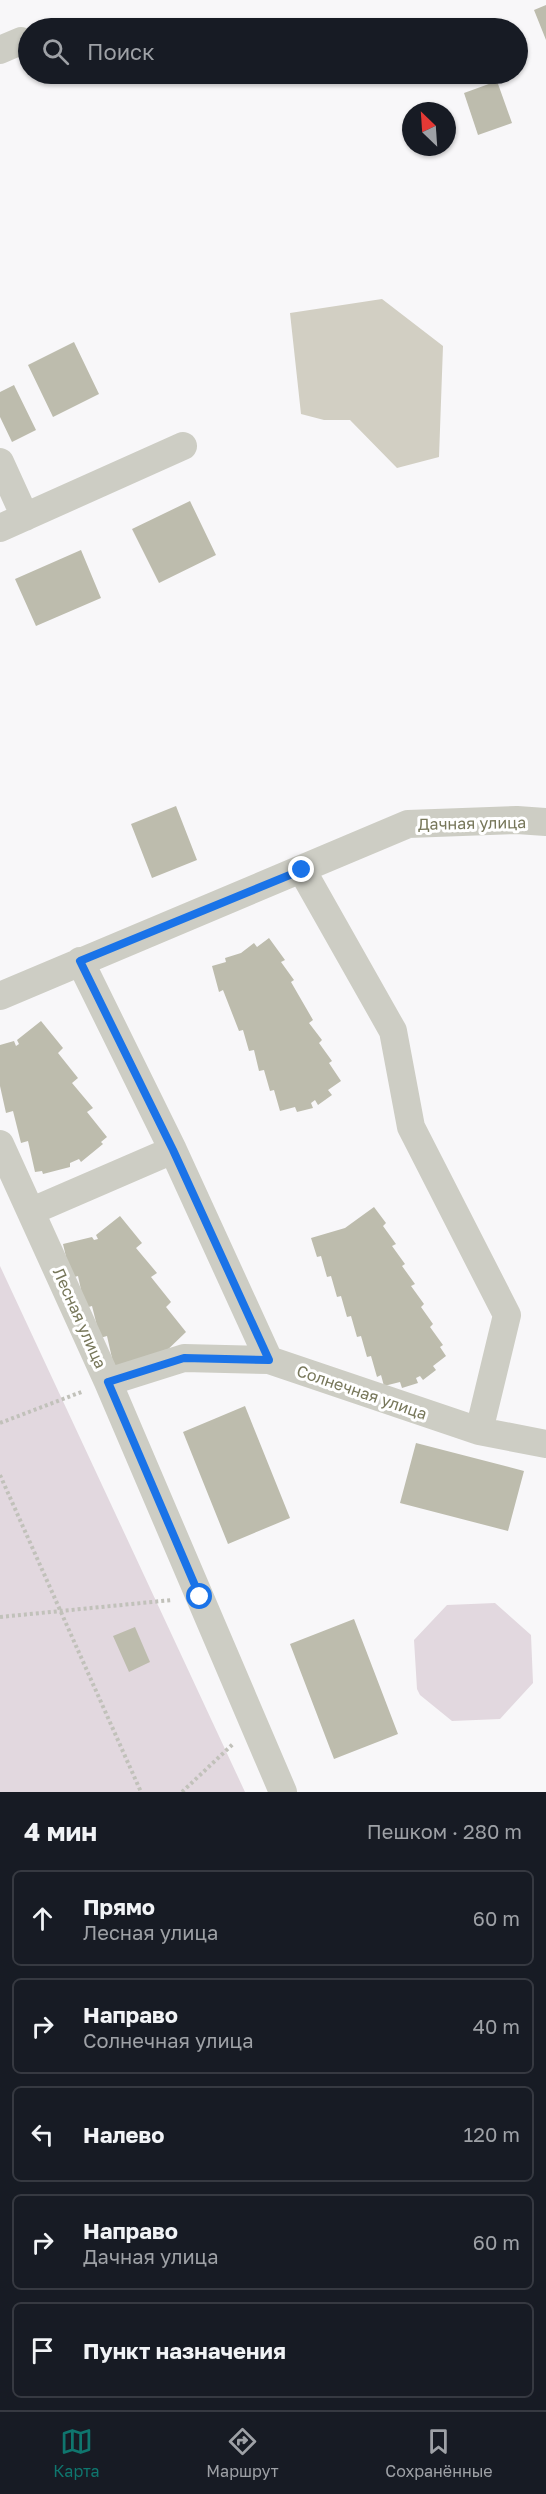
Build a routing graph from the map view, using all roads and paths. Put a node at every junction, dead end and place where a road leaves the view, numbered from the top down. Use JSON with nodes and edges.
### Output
{"nodes":[{"id":1,"x":183,"y":446,"type":"dead end"},
{"id":2,"x":0,"y":462,"type":"edge"},
{"id":3,"x":13,"y":522,"type":"edge"},
{"id":4,"x":546,"y":822,"type":"edge"},
{"id":5,"x":302,"y":870,"type":"junction"},
{"id":6,"x":80,"y":961,"type":"junction"},
{"id":7,"x":0,"y":996,"type":"edge"},
{"id":8,"x":0,"y":1144,"type":"edge"},
{"id":9,"x":173,"y":1150,"type":"junction"},
{"id":10,"x":32,"y":1211,"type":"junction"},
{"id":11,"x":269,"y":1360,"type":"junction"},
{"id":12,"x":108,"y":1382,"type":"junction"},
{"id":13,"x":0,"y":1423,"type":"edge"},
{"id":14,"x":479,"y":1431,"type":"junction"},
{"id":15,"x":546,"y":1444,"type":"edge"},
{"id":16,"x":0,"y":1474,"type":"edge"},
{"id":17,"x":200,"y":1597,"type":"junction"},
{"id":18,"x":60,"y":1611,"type":"junction"},
{"id":19,"x":0,"y":1617,"type":"edge"},
{"id":20,"x":253,"y":1725,"type":"junction"},
{"id":21,"x":141,"y":1792,"type":"edge"},
{"id":22,"x":182,"y":1792,"type":"edge"},
{"id":23,"x":283,"y":1792,"type":"edge"}],
"edges":[{"from":1,"to":3,"type":"street"},
{"from":2,"to":3,"type":"street"},
{"from":4,"to":5,"type":"street","name":"Дачная улица"},
{"from":5,"to":6,"type":"street","name":"Дачная улица"},
{"from":5,"to":14,"type":"street"},
{"from":6,"to":7,"type":"street","name":"Дачная улица"},
{"from":6,"to":9,"type":"street"},
{"from":8,"to":10,"type":"street","name":"Лесная улица"},
{"from":9,"to":10,"type":"street"},
{"from":9,"to":11,"type":"street"},
{"from":10,"to":12,"type":"street","name":"Лесная улица"},
{"from":11,"to":12,"type":"street","name":"Солнечная улица"},
{"from":11,"to":14,"type":"street","name":"Солнечная улица"},
{"from":12,"to":13,"type":"path"},
{"from":12,"to":17,"type":"street","name":"Лесная улица"},
{"from":14,"to":15,"type":"street","name":"Солнечная улица"},
{"from":16,"to":18,"type":"path"},
{"from":17,"to":18,"type":"path"},
{"from":17,"to":20,"type":"street","name":"Лесная улица"},
{"from":18,"to":19,"type":"path"},
{"from":18,"to":21,"type":"path"},
{"from":20,"to":22,"type":"path"},
{"from":20,"to":23,"type":"street","name":"Лесная улица"}]}
